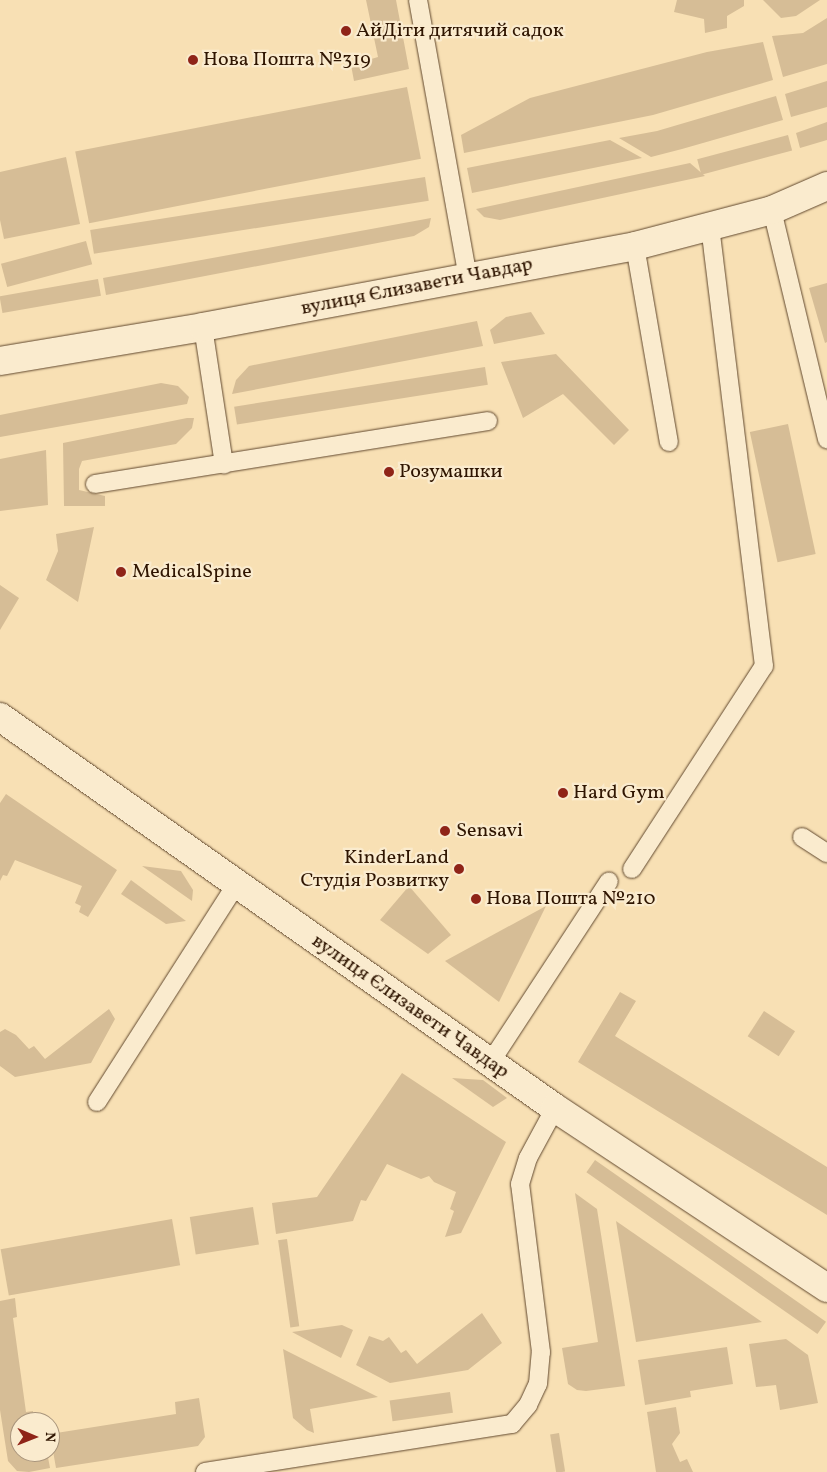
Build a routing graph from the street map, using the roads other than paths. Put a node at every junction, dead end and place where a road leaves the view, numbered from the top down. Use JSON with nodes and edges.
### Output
{"nodes":[{"id":1,"x":418,"y":0,"type":"edge"},
{"id":2,"x":827,"y":186,"type":"edge"},
{"id":3,"x":772,"y":210,"type":"junction"},
{"id":4,"x":710,"y":226,"type":"junction"},
{"id":5,"x":635,"y":246,"type":"junction"},
{"id":6,"x":468,"y":278,"type":"junction"},
{"id":7,"x":203,"y":327,"type":"junction"},
{"id":8,"x":0,"y":361,"type":"edge"},
{"id":9,"x":488,"y":421,"type":"dead end"},
{"id":10,"x":827,"y":439,"type":"edge"},
{"id":11,"x":669,"y":442,"type":"dead end"},
{"id":12,"x":224,"y":464,"type":"junction"},
{"id":13,"x":95,"y":484,"type":"dead end"},
{"id":14,"x":0,"y":717,"type":"edge"},
{"id":15,"x":802,"y":837,"type":"dead end"},
{"id":16,"x":827,"y":853,"type":"edge"},
{"id":17,"x":632,"y":869,"type":"dead end"},
{"id":18,"x":609,"y":881,"type":"dead end"},
{"id":19,"x":236,"y":885,"type":"junction"},
{"id":20,"x":490,"y":1063,"type":"junction"},
{"id":21,"x":96,"y":1102,"type":"dead end"},
{"id":22,"x":555,"y":1108,"type":"junction"},
{"id":23,"x":827,"y":1288,"type":"edge"},
{"id":24,"x":205,"y":1472,"type":"edge"}],
"edges":[{"from":1,"to":6,"type":"lane"},
{"from":2,"to":3,"type":"street","name":"вулиця Єлизавети Чавдар"},
{"from":3,"to":4,"type":"street","name":"вулиця Єлизавети Чавдар"},
{"from":3,"to":10,"type":"lane"},
{"from":4,"to":5,"type":"street","name":"вулиця Єлизавети Чавдар"},
{"from":4,"to":17,"type":"lane"},
{"from":5,"to":6,"type":"street","name":"вулиця Єлизавети Чавдар"},
{"from":5,"to":11,"type":"lane"},
{"from":6,"to":7,"type":"street","name":"вулиця Єлизавети Чавдар"},
{"from":7,"to":8,"type":"street","name":"вулиця Єлизавети Чавдар"},
{"from":7,"to":12,"type":"lane"},
{"from":9,"to":12,"type":"lane"},
{"from":12,"to":13,"type":"lane"},
{"from":14,"to":19,"type":"street","name":"вулиця Єлизавети Чавдар"},
{"from":15,"to":16,"type":"lane"},
{"from":18,"to":20,"type":"lane"},
{"from":19,"to":20,"type":"street","name":"вулиця Єлизавети Чавдар"},
{"from":19,"to":21,"type":"lane"},
{"from":20,"to":22,"type":"street","name":"вулиця Єлизавети Чавдар"},
{"from":22,"to":23,"type":"street","name":"вулиця Єлизавети Чавдар"},
{"from":22,"to":24,"type":"lane"}]}
